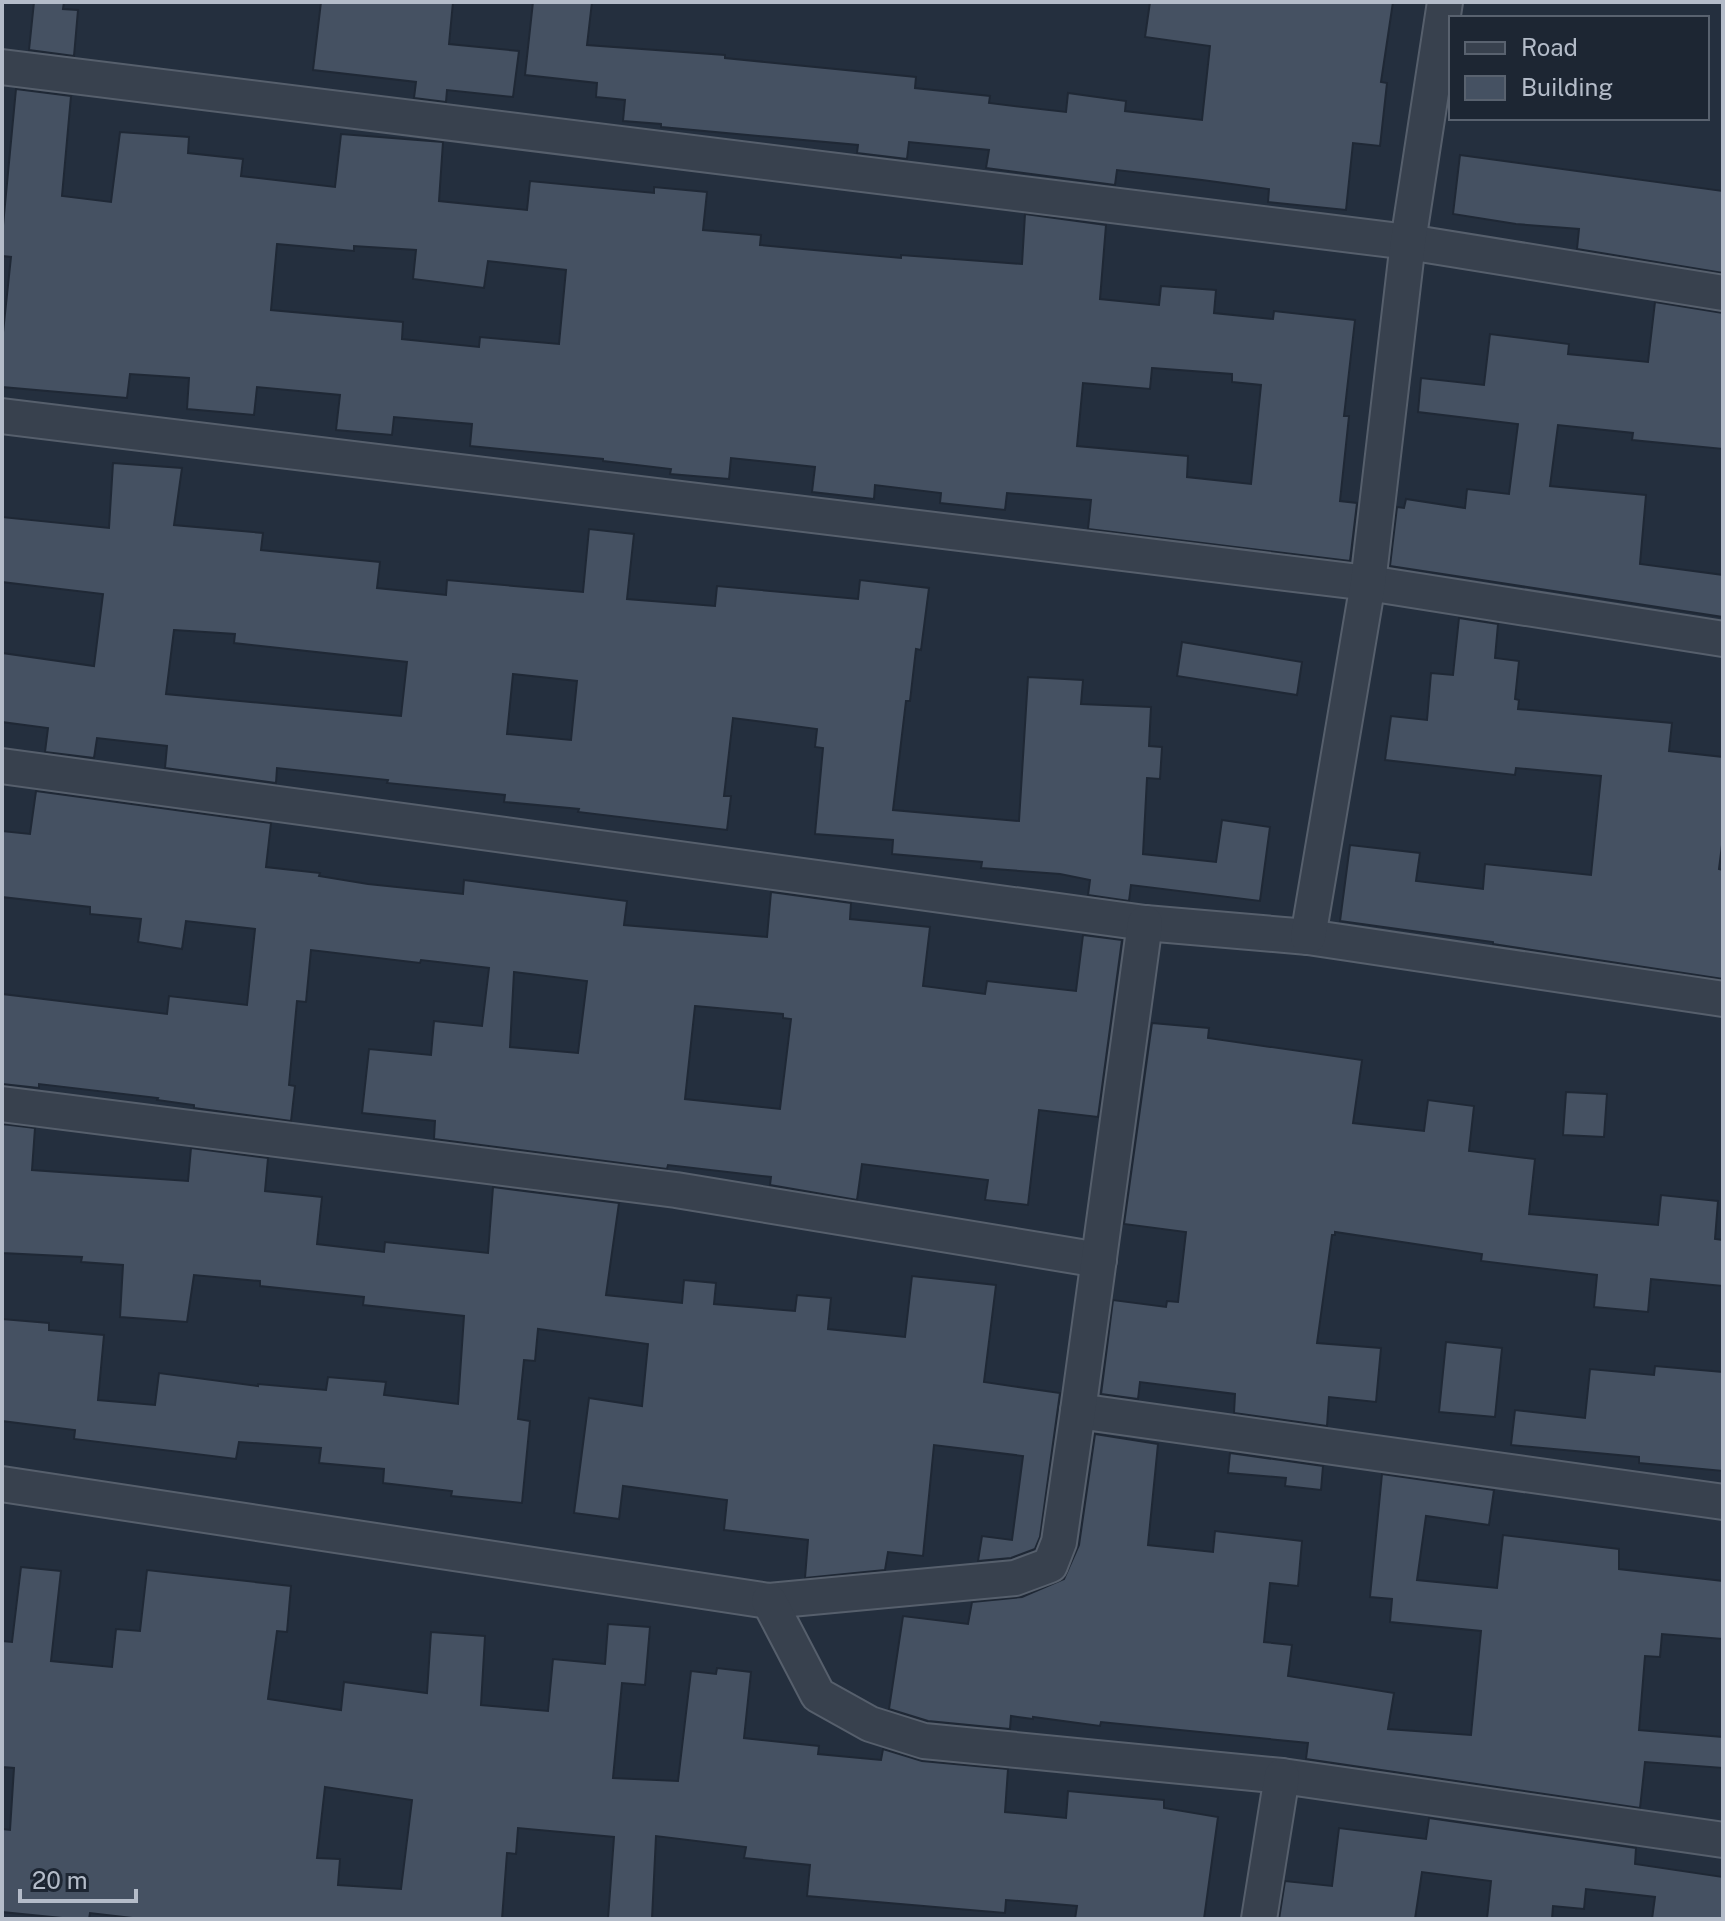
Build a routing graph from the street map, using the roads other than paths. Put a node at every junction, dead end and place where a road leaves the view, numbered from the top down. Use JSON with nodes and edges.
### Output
{"nodes":[{"id":1,"x":1445,"y":2,"type":"edge"},
{"id":2,"x":2,"y":67,"type":"edge"},
{"id":3,"x":1408,"y":242,"type":"junction"},
{"id":4,"x":1723,"y":293,"type":"edge"},
{"id":5,"x":2,"y":416,"type":"edge"},
{"id":6,"x":1368,"y":583,"type":"junction"},
{"id":7,"x":1723,"y":639,"type":"edge"},
{"id":8,"x":2,"y":766,"type":"edge"},
{"id":9,"x":1145,"y":923,"type":"junction"},
{"id":10,"x":1308,"y":937,"type":"junction"},
{"id":11,"x":1723,"y":999,"type":"edge"},
{"id":12,"x":2,"y":1104,"type":"edge"},
{"id":13,"x":1099,"y":1260,"type":"junction"},
{"id":14,"x":1078,"y":1411,"type":"junction"},
{"id":15,"x":2,"y":1484,"type":"edge"},
{"id":16,"x":1723,"y":1502,"type":"edge"},
{"id":17,"x":769,"y":1601,"type":"junction"},
{"id":18,"x":1282,"y":1776,"type":"junction"},
{"id":19,"x":1723,"y":1840,"type":"edge"},
{"id":20,"x":1259,"y":1919,"type":"edge"}],
"edges":[{"from":1,"to":3,"type":"street"},
{"from":2,"to":3,"type":"street"},
{"from":3,"to":4,"type":"street"},
{"from":3,"to":6,"type":"street"},
{"from":5,"to":6,"type":"street"},
{"from":6,"to":7,"type":"street"},
{"from":6,"to":10,"type":"street"},
{"from":8,"to":9,"type":"street"},
{"from":9,"to":10,"type":"street"},
{"from":9,"to":13,"type":"street"},
{"from":10,"to":11,"type":"street"},
{"from":12,"to":13,"type":"street"},
{"from":13,"to":14,"type":"street"},
{"from":14,"to":16,"type":"street"},
{"from":14,"to":17,"type":"street"},
{"from":15,"to":17,"type":"street"},
{"from":17,"to":18,"type":"street"},
{"from":18,"to":19,"type":"street"},
{"from":18,"to":20,"type":"street"}]}
